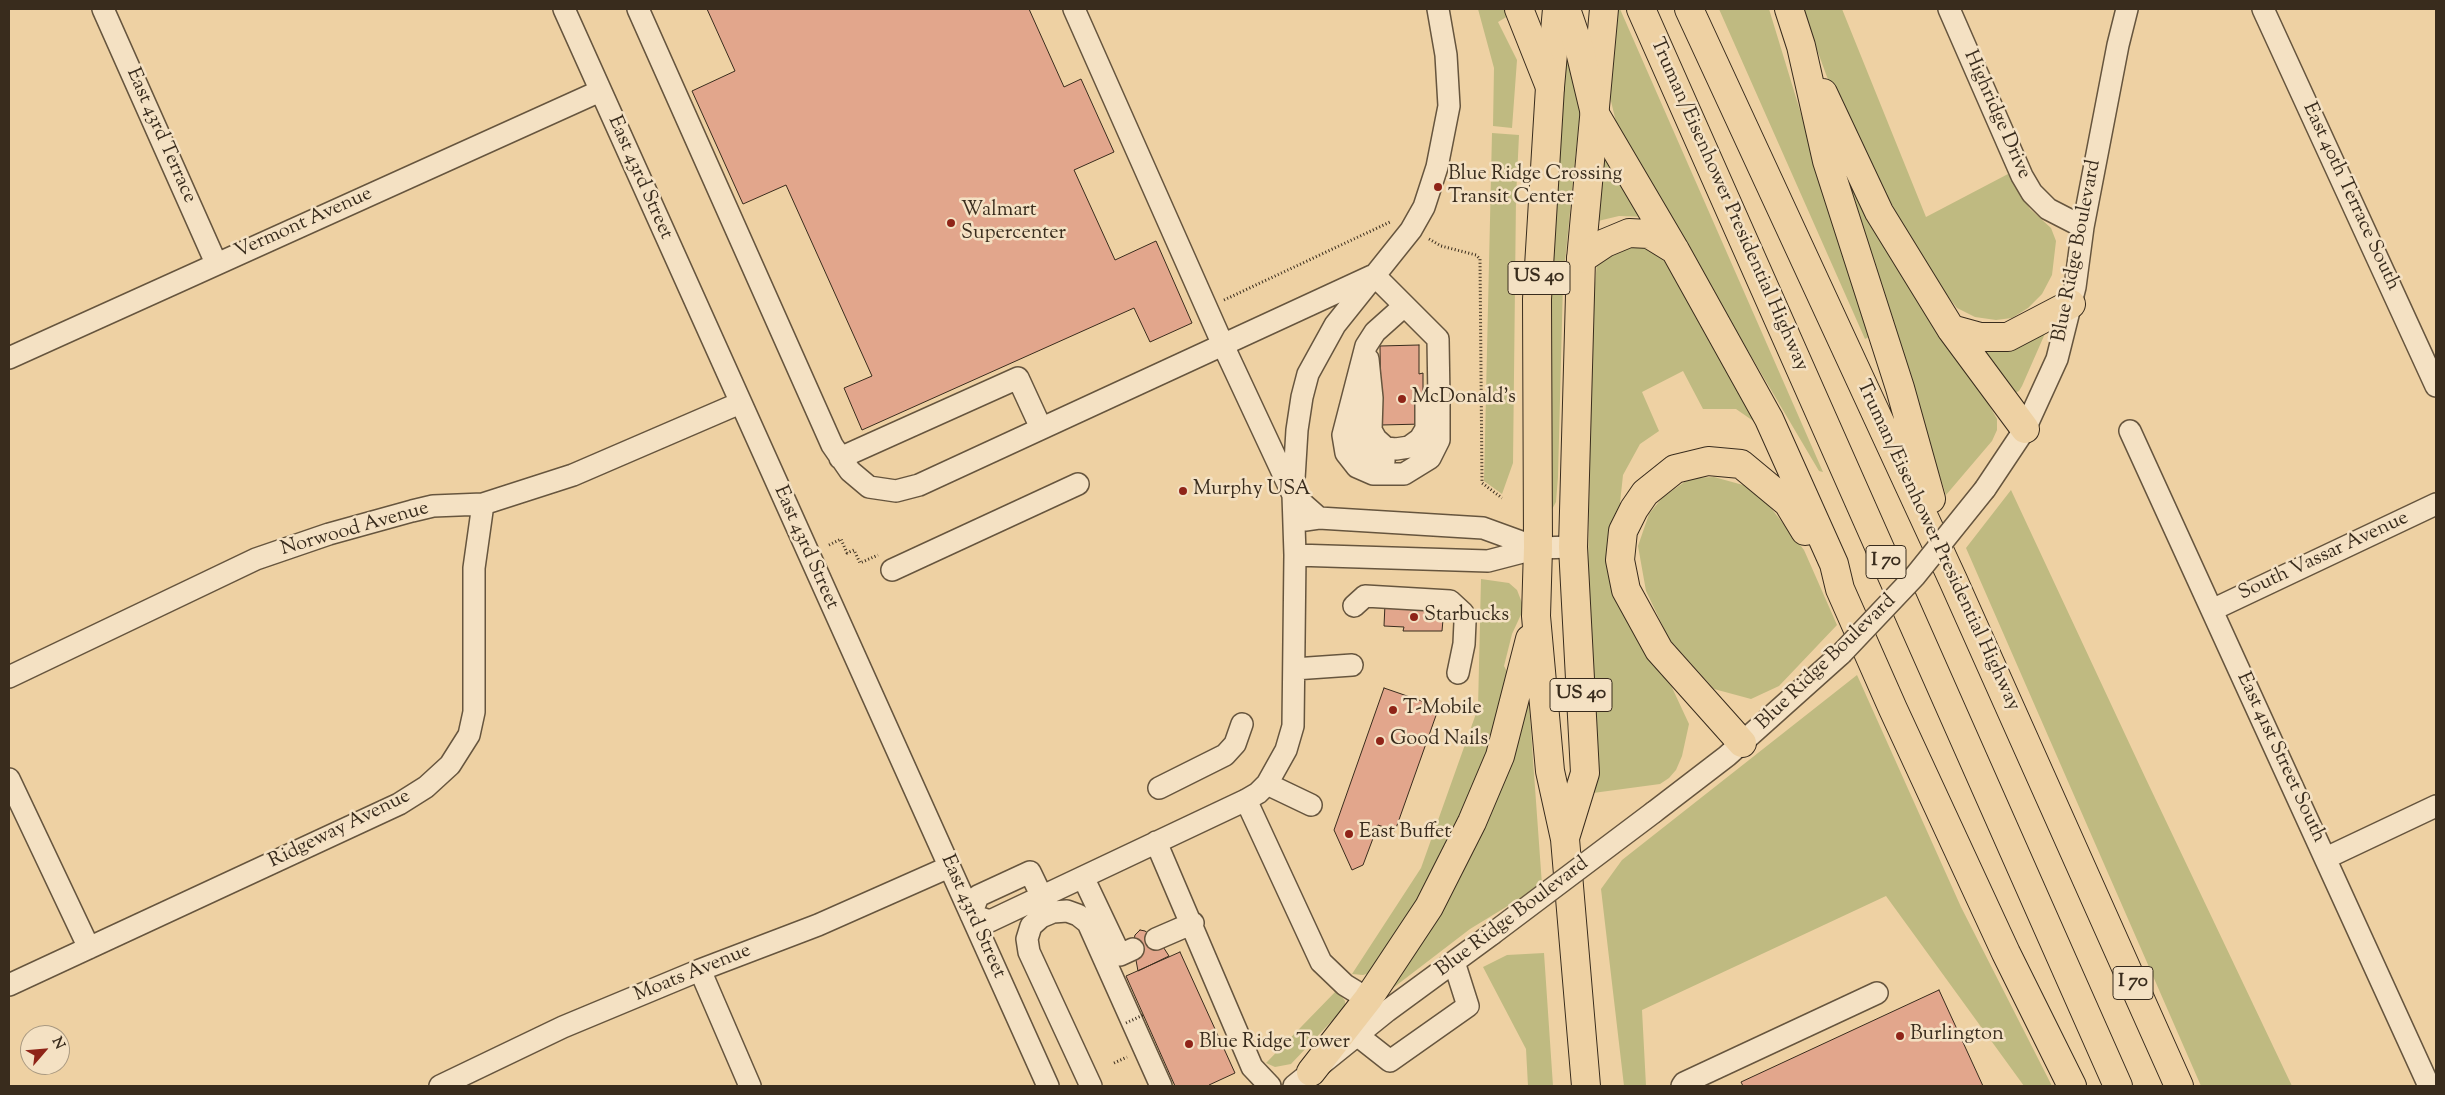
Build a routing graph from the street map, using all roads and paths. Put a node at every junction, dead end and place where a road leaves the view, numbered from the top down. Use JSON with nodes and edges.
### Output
{"nodes":[{"id":1,"x":103,"y":9,"type":"edge"},
{"id":2,"x":564,"y":9,"type":"edge"},
{"id":3,"x":638,"y":9,"type":"edge"},
{"id":4,"x":1074,"y":9,"type":"edge"},
{"id":5,"x":1438,"y":9,"type":"edge"},
{"id":6,"x":1519,"y":9,"type":"edge"},
{"id":7,"x":1557,"y":9,"type":"edge"},
{"id":8,"x":1566,"y":9,"type":"edge"},
{"id":9,"x":1604,"y":9,"type":"edge"},
{"id":10,"x":1641,"y":9,"type":"edge"},
{"id":11,"x":1689,"y":9,"type":"edge"},
{"id":12,"x":1789,"y":9,"type":"edge"},
{"id":13,"x":1949,"y":9,"type":"edge"},
{"id":14,"x":2127,"y":9,"type":"edge"},
{"id":15,"x":2263,"y":9,"type":"edge"},
{"id":16,"x":1801,"y":46,"type":"junction"},
{"id":17,"x":1550,"y":88,"type":"junction"},
{"id":18,"x":600,"y":91,"type":"junction"},
{"id":19,"x":1595,"y":114,"type":"junction"},
{"id":20,"x":1395,"y":220,"type":"dead end"},
{"id":21,"x":2083,"y":227,"type":"junction"},
{"id":22,"x":1424,"y":235,"type":"dead end"},
{"id":23,"x":1675,"y":250,"type":"junction"},
{"id":24,"x":1581,"y":259,"type":"junction"},
{"id":25,"x":216,"y":263,"type":"junction"},
{"id":26,"x":1374,"y":275,"type":"junction"},
{"id":27,"x":1222,"y":300,"type":"dead end"},
{"id":28,"x":2071,"y":304,"type":"junction"},
{"id":29,"x":1403,"y":307,"type":"junction"},
{"id":30,"x":1951,"y":329,"type":"junction"},
{"id":31,"x":1438,"y":339,"type":"junction"},
{"id":32,"x":1223,"y":345,"type":"junction"},
{"id":33,"x":1366,"y":346,"type":"junction"},
{"id":34,"x":9,"y":358,"type":"edge"},
{"id":35,"x":2436,"y":386,"type":"edge"},
{"id":36,"x":740,"y":403,"type":"junction"},
{"id":37,"x":1041,"y":428,"type":"junction"},
{"id":38,"x":2026,"y":429,"type":"junction"},
{"id":39,"x":2130,"y":430,"type":"dead end"},
{"id":40,"x":840,"y":458,"type":"junction"},
{"id":41,"x":1078,"y":484,"type":"dead end"},
{"id":42,"x":1293,"y":495,"type":"junction"},
{"id":43,"x":1502,"y":498,"type":"dead end"},
{"id":44,"x":483,"y":504,"type":"junction"},
{"id":45,"x":2436,"y":504,"type":"edge"},
{"id":46,"x":1319,"y":518,"type":"junction"},
{"id":47,"x":1295,"y":521,"type":"junction"},
{"id":48,"x":829,"y":544,"type":"dead end"},
{"id":49,"x":1538,"y":548,"type":"junction"},
{"id":50,"x":1573,"y":548,"type":"junction"},
{"id":51,"x":852,"y":551,"type":"dead end"},
{"id":52,"x":1295,"y":555,"type":"junction"},
{"id":53,"x":892,"y":570,"type":"dead end"},
{"id":54,"x":1954,"y":580,"type":"junction"},
{"id":55,"x":1840,"y":589,"type":"junction"},
{"id":56,"x":1354,"y":606,"type":"dead end"},
{"id":57,"x":2212,"y":610,"type":"junction"},
{"id":58,"x":1536,"y":616,"type":"junction"},
{"id":59,"x":1352,"y":665,"type":"dead end"},
{"id":60,"x":1294,"y":669,"type":"junction"},
{"id":61,"x":1458,"y":673,"type":"dead end"},
{"id":62,"x":9,"y":678,"type":"edge"},
{"id":63,"x":1242,"y":724,"type":"dead end"},
{"id":64,"x":1742,"y":742,"type":"junction"},
{"id":65,"x":9,"y":779,"type":"edge"},
{"id":66,"x":1267,"y":784,"type":"junction"},
{"id":67,"x":1159,"y":788,"type":"dead end"},
{"id":68,"x":1246,"y":800,"type":"junction"},
{"id":69,"x":1311,"y":805,"type":"dead end"},
{"id":70,"x":2436,"y":806,"type":"edge"},
{"id":71,"x":1565,"y":839,"type":"junction"},
{"id":72,"x":1156,"y":842,"type":"junction"},
{"id":73,"x":2326,"y":858,"type":"junction"},
{"id":74,"x":949,"y":867,"type":"junction"},
{"id":75,"x":1083,"y":877,"type":"junction"},
{"id":76,"x":971,"y":915,"type":"junction"},
{"id":77,"x":1192,"y":923,"type":"junction"},
{"id":78,"x":1156,"y":939,"type":"dead end"},
{"id":79,"x":89,"y":948,"type":"junction"},
{"id":80,"x":1133,"y":949,"type":"dead end"},
{"id":81,"x":1454,"y":962,"type":"junction"},
{"id":82,"x":700,"y":970,"type":"junction"},
{"id":83,"x":9,"y":985,"type":"edge"},
{"id":84,"x":1877,"y":994,"type":"dead end"},
{"id":85,"x":1368,"y":999,"type":"junction"},
{"id":86,"x":1143,"y":1015,"type":"dead end"},
{"id":87,"x":1126,"y":1023,"type":"dead end"},
{"id":88,"x":1357,"y":1035,"type":"junction"},
{"id":89,"x":1302,"y":1079,"type":"edge"},
{"id":90,"x":440,"y":1086,"type":"edge"},
{"id":91,"x":750,"y":1086,"type":"edge"},
{"id":92,"x":1048,"y":1086,"type":"edge"},
{"id":93,"x":1091,"y":1086,"type":"edge"},
{"id":94,"x":1161,"y":1086,"type":"edge"},
{"id":95,"x":1270,"y":1086,"type":"edge"},
{"id":96,"x":1586,"y":1086,"type":"edge"},
{"id":97,"x":1682,"y":1086,"type":"edge"},
{"id":98,"x":2072,"y":1086,"type":"edge"},
{"id":99,"x":2118,"y":1086,"type":"edge"},
{"id":100,"x":2178,"y":1086,"type":"edge"},
{"id":101,"x":2429,"y":1086,"type":"edge"}],
"edges":[{"from":1,"to":25,"type":"street","name":"East 43rd Terrace"},
{"from":2,"to":18,"type":"street","name":"East 43rd Street"},
{"from":3,"to":40,"type":"street"},
{"from":4,"to":32,"type":"street"},
{"from":5,"to":26,"type":"street"},
{"from":6,"to":17,"type":"main road"},
{"from":7,"to":17,"type":"main road","number":"US 40"},
{"from":8,"to":19,"type":"main road"},
{"from":9,"to":19,"type":"main road","number":"US 40"},
{"from":10,"to":99,"type":"main road","name":"Truman/Eisenhower Presidential Highway","number":"I 70"},
{"from":11,"to":54,"type":"main road","name":"Truman/Eisenhower Presidential Highway","number":"I 70"},
{"from":12,"to":16,"type":"main road"},
{"from":13,"to":21,"type":"street","name":"Highridge Drive"},
{"from":14,"to":21,"type":"street","name":"Blue Ridge Boulevard"},
{"from":15,"to":35,"type":"street","name":"East 40th Terrace South"},
{"from":16,"to":30,"type":"main road"},
{"from":16,"to":54,"type":"main road"},
{"from":17,"to":49,"type":"main road","number":"US 40"},
{"from":18,"to":25,"type":"street","name":"Vermont Avenue"},
{"from":18,"to":36,"type":"street","name":"East 43rd Street"},
{"from":19,"to":23,"type":"main road"},
{"from":19,"to":24,"type":"main road","number":"US 40"},
{"from":20,"to":27,"type":"path"},
{"from":21,"to":28,"type":"street","name":"Blue Ridge Boulevard"},
{"from":22,"to":43,"type":"path"},
{"from":23,"to":24,"type":"main road"},
{"from":23,"to":55,"type":"main road"},
{"from":24,"to":50,"type":"main road","number":"US 40"},
{"from":25,"to":34,"type":"street","name":"Vermont Avenue"},
{"from":26,"to":29,"type":"street"},
{"from":26,"to":32,"type":"street"},
{"from":26,"to":42,"type":"street"},
{"from":28,"to":30,"type":"main road"},
{"from":28,"to":38,"type":"street","name":"Blue Ridge Boulevard"},
{"from":29,"to":31,"type":"street"},
{"from":29,"to":33,"type":"street"},
{"from":30,"to":38,"type":"main road"},
{"from":31,"to":33,"type":"street"},
{"from":31,"to":33,"type":"street"},
{"from":32,"to":37,"type":"street"},
{"from":32,"to":42,"type":"street"},
{"from":36,"to":44,"type":"street","name":"Norwood Avenue"},
{"from":36,"to":74,"type":"street","name":"East 43rd Street"},
{"from":37,"to":40,"type":"street"},
{"from":37,"to":40,"type":"street"},
{"from":38,"to":64,"type":"street","name":"Blue Ridge Boulevard","bridge":true},
{"from":39,"to":57,"type":"street","name":"East 41st Street South"},
{"from":41,"to":53,"type":"street"},
{"from":42,"to":46,"type":"street"},
{"from":42,"to":47,"type":"street"},
{"from":44,"to":62,"type":"street","name":"Norwood Avenue"},
{"from":44,"to":79,"type":"street","name":"Ridgeway Avenue"},
{"from":45,"to":57,"type":"street","name":"South Vassar Avenue"},
{"from":46,"to":47,"type":"street"},
{"from":46,"to":49,"type":"street"},
{"from":47,"to":52,"type":"street"},
{"from":48,"to":51,"type":"path"},
{"from":49,"to":50,"type":"street"},
{"from":49,"to":52,"type":"street"},
{"from":49,"to":58,"type":"main road","number":"US 40"},
{"from":50,"to":71,"type":"main road","number":"US 40"},
{"from":52,"to":60,"type":"street"},
{"from":54,"to":100,"type":"main road","name":"Truman/Eisenhower Presidential Highway","number":"I 70"},
{"from":55,"to":64,"type":"main road"},
{"from":55,"to":98,"type":"main road"},
{"from":56,"to":61,"type":"street"},
{"from":57,"to":73,"type":"street","name":"East 41st Street South"},
{"from":58,"to":71,"type":"main road","number":"US 40"},
{"from":58,"to":85,"type":"main road"},
{"from":59,"to":60,"type":"street"},
{"from":60,"to":66,"type":"street"},
{"from":63,"to":67,"type":"street"},
{"from":64,"to":81,"type":"street","name":"Blue Ridge Boulevard","bridge":true},
{"from":65,"to":79,"type":"street"},
{"from":66,"to":68,"type":"street"},
{"from":66,"to":69,"type":"street"},
{"from":68,"to":72,"type":"street"},
{"from":68,"to":85,"type":"street"},
{"from":70,"to":73,"type":"street"},
{"from":71,"to":96,"type":"main road","number":"US 40"},
{"from":72,"to":75,"type":"street"},
{"from":72,"to":77,"type":"street"},
{"from":73,"to":101,"type":"street","name":"East 41st Street South"},
{"from":74,"to":76,"type":"street","name":"East 43rd Street"},
{"from":74,"to":82,"type":"street","name":"Moats Avenue"},
{"from":75,"to":76,"type":"street"},
{"from":75,"to":80,"type":"street"},
{"from":76,"to":92,"type":"street","name":"East 43rd Street"},
{"from":77,"to":78,"type":"street"},
{"from":77,"to":95,"type":"street"},
{"from":79,"to":83,"type":"street","name":"Ridgeway Avenue"},
{"from":81,"to":88,"type":"street","name":"Blue Ridge Boulevard"},
{"from":81,"to":88,"type":"street"},
{"from":82,"to":90,"type":"street","name":"Moats Avenue"},
{"from":82,"to":91,"type":"street"},
{"from":84,"to":97,"type":"street"},
{"from":85,"to":89,"type":"main road"},
{"from":86,"to":87,"type":"path","bridge":true},
{"from":88,"to":89,"type":"street","name":"Blue Ridge Boulevard"},
{"from":93,"to":94,"type":"street"}]}
